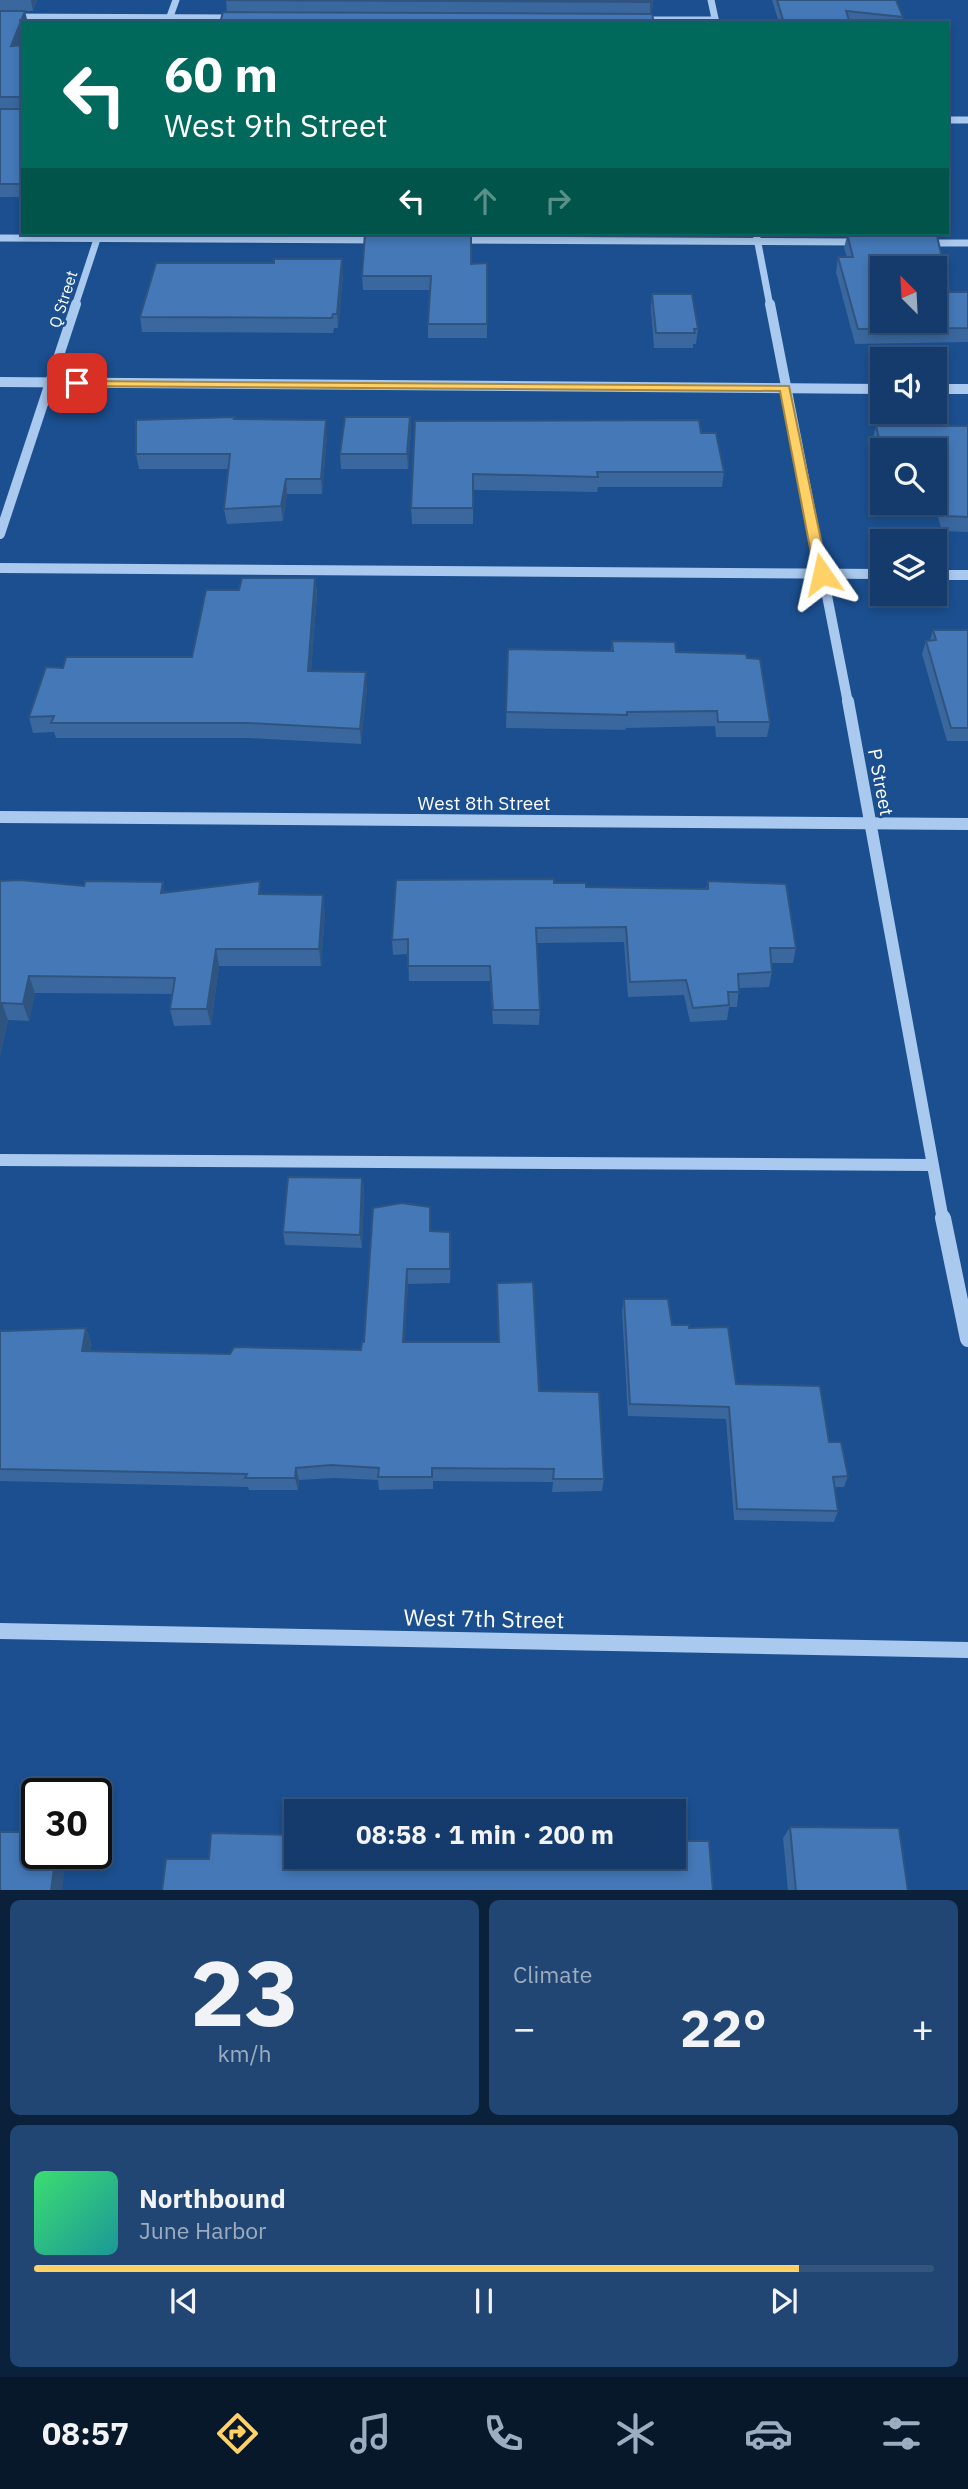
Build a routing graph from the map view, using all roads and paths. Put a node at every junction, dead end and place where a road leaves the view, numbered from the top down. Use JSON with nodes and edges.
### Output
{"nodes":[{"id":1,"x":176,"y":0,"type":"edge"},
{"id":2,"x":711,"y":0,"type":"edge"},
{"id":3,"x":0,"y":17,"type":"edge"},
{"id":4,"x":254,"y":18,"type":"edge"},
{"id":5,"x":169,"y":20,"type":"edge"},
{"id":6,"x":631,"y":20,"type":"edge"},
{"id":7,"x":715,"y":21,"type":"edge"},
{"id":8,"x":949,"y":120,"type":"edge"},
{"id":9,"x":968,"y":120,"type":"edge"},
{"id":10,"x":98,"y":236,"type":"edge"},
{"id":11,"x":757,"y":237,"type":"edge"},
{"id":12,"x":0,"y":238,"type":"edge"},
{"id":13,"x":386,"y":240,"type":"edge"},
{"id":14,"x":441,"y":240,"type":"edge"},
{"id":15,"x":876,"y":242,"type":"edge"},
{"id":16,"x":915,"y":243,"type":"edge"},
{"id":17,"x":968,"y":243,"type":"edge"},
{"id":18,"x":0,"y":383,"type":"edge"},
{"id":19,"x":50,"y":383,"type":"junction"},
{"id":20,"x":785,"y":388,"type":"junction"},
{"id":21,"x":870,"y":388,"type":"edge"},
{"id":22,"x":947,"y":389,"type":"edge"},
{"id":23,"x":968,"y":389,"type":"edge"},
{"id":24,"x":0,"y":534,"type":"edge"},
{"id":25,"x":0,"y":568,"type":"edge"},
{"id":26,"x":822,"y":574,"type":"junction"},
{"id":27,"x":870,"y":574,"type":"edge"},
{"id":28,"x":947,"y":575,"type":"edge"},
{"id":29,"x":968,"y":575,"type":"edge"},
{"id":30,"x":0,"y":817,"type":"edge"},
{"id":31,"x":872,"y":824,"type":"junction"},
{"id":32,"x":968,"y":824,"type":"edge"},
{"id":33,"x":0,"y":1160,"type":"edge"},
{"id":34,"x":932,"y":1165,"type":"junction"},
{"id":35,"x":968,"y":1339,"type":"edge"},
{"id":36,"x":0,"y":1631,"type":"edge"},
{"id":37,"x":968,"y":1650,"type":"edge"}],
"edges":[{"from":1,"to":5,"type":"street"},
{"from":2,"to":7,"type":"street"},
{"from":3,"to":5,"type":"street"},
{"from":4,"to":5,"type":"street"},
{"from":6,"to":7,"type":"street"},
{"from":8,"to":9,"type":"street"},
{"from":10,"to":12,"type":"street"},
{"from":10,"to":13,"type":"street"},
{"from":10,"to":19,"type":"street","name":"Q Street"},
{"from":11,"to":14,"type":"street"},
{"from":11,"to":15,"type":"street"},
{"from":11,"to":20,"type":"street","name":"P Street"},
{"from":16,"to":17,"type":"street"},
{"from":18,"to":19,"type":"street"},
{"from":19,"to":20,"type":"street"},
{"from":19,"to":24,"type":"street","name":"Q Street"},
{"from":20,"to":21,"type":"street"},
{"from":20,"to":26,"type":"street","name":"P Street"},
{"from":22,"to":23,"type":"street"},
{"from":25,"to":26,"type":"street"},
{"from":26,"to":27,"type":"street"},
{"from":26,"to":31,"type":"street","name":"P Street"},
{"from":28,"to":29,"type":"street"},
{"from":30,"to":31,"type":"street","name":"West 8th Street"},
{"from":31,"to":32,"type":"street","name":"West 8th Street"},
{"from":31,"to":34,"type":"street","name":"P Street"},
{"from":33,"to":34,"type":"street"},
{"from":34,"to":35,"type":"street","name":"P Street"},
{"from":36,"to":37,"type":"street","name":"West 7th Street"}]}
